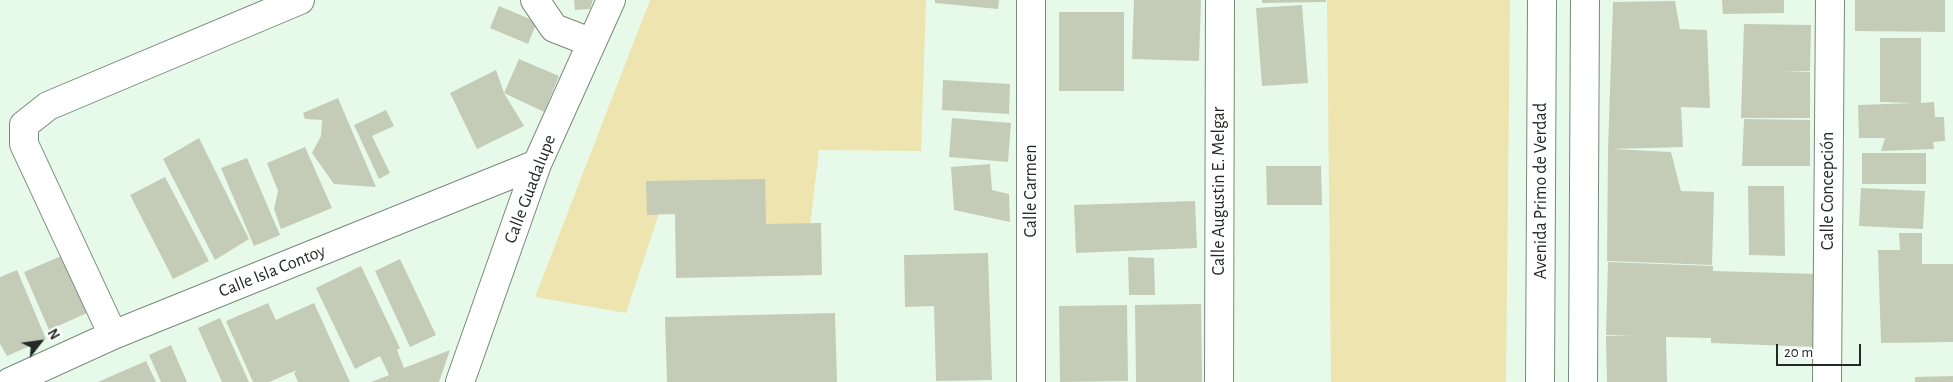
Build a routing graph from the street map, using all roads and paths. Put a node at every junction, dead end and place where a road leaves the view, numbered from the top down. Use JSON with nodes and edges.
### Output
{"nodes":[{"id":1,"x":300,"y":0,"type":"edge"},
{"id":2,"x":535,"y":0,"type":"edge"},
{"id":3,"x":611,"y":0,"type":"edge"},
{"id":4,"x":1031,"y":0,"type":"edge"},
{"id":5,"x":1220,"y":0,"type":"edge"},
{"id":6,"x":1542,"y":0,"type":"edge"},
{"id":7,"x":1586,"y":0,"type":"edge"},
{"id":8,"x":1830,"y":0,"type":"edge"},
{"id":9,"x":590,"y":42,"type":"junction"},
{"id":10,"x":537,"y":164,"type":"junction"},
{"id":11,"x":114,"y":335,"type":"junction"},
{"id":12,"x":10,"y":382,"type":"edge"},
{"id":13,"x":460,"y":382,"type":"edge"},
{"id":14,"x":1031,"y":382,"type":"edge"},
{"id":15,"x":1219,"y":382,"type":"edge"},
{"id":16,"x":1540,"y":382,"type":"edge"},
{"id":17,"x":1583,"y":382,"type":"edge"},
{"id":18,"x":1827,"y":382,"type":"edge"}],
"edges":[{"from":1,"to":11,"type":"street"},
{"from":2,"to":9,"type":"street"},
{"from":3,"to":9,"type":"street","name":"Calle Guadalupe"},
{"from":4,"to":14,"type":"street","name":"Calle Carmen"},
{"from":5,"to":15,"type":"street","name":"Calle Augustin E. Melgar"},
{"from":6,"to":16,"type":"street","name":"Avenida Primo de Verdad"},
{"from":7,"to":17,"type":"street"},
{"from":8,"to":18,"type":"street","name":"Calle Concepción"},
{"from":9,"to":10,"type":"street","name":"Calle Guadalupe"},
{"from":10,"to":11,"type":"street","name":"Calle Isla Contoy"},
{"from":10,"to":13,"type":"street","name":"Calle Guadalupe"},
{"from":11,"to":12,"type":"street","name":"Calle Isla Contoy"}]}
